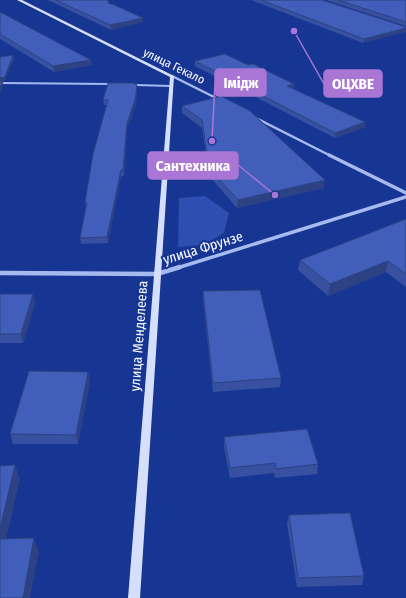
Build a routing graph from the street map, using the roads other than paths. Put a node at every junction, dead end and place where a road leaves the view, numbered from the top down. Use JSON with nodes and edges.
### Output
{"nodes":[{"id":1,"x":19,"y":0,"type":"edge"},
{"id":2,"x":172,"y":76,"type":"junction"},
{"id":3,"x":0,"y":82,"type":"edge"},
{"id":4,"x":114,"y":84,"type":"edge"},
{"id":5,"x":130,"y":85,"type":"edge"},
{"id":6,"x":171,"y":86,"type":"junction"},
{"id":7,"x":222,"y":100,"type":"edge"},
{"id":8,"x":250,"y":115,"type":"edge"},
{"id":9,"x":406,"y":193,"type":"edge"},
{"id":10,"x":406,"y":197,"type":"edge"},
{"id":11,"x":0,"y":273,"type":"edge"},
{"id":12,"x":157,"y":274,"type":"junction"},
{"id":13,"x":134,"y":598,"type":"edge"}],
"edges":[{"from":1,"to":2,"type":"main road","name":"улица Гекало"},
{"from":2,"to":6,"type":"main road","name":"улица Менделеева"},
{"from":2,"to":7,"type":"street","name":"улица Гекало"},
{"from":3,"to":4,"type":"lane"},
{"from":5,"to":6,"type":"lane"},
{"from":6,"to":12,"type":"main road","name":"улица Менделеева"},
{"from":8,"to":9,"type":"street"},
{"from":10,"to":12,"type":"street","name":"улица Фрунзе"},
{"from":11,"to":12,"type":"street","name":"улица Фрунзе"},
{"from":12,"to":13,"type":"main road","name":"улица Менделеева"}]}
